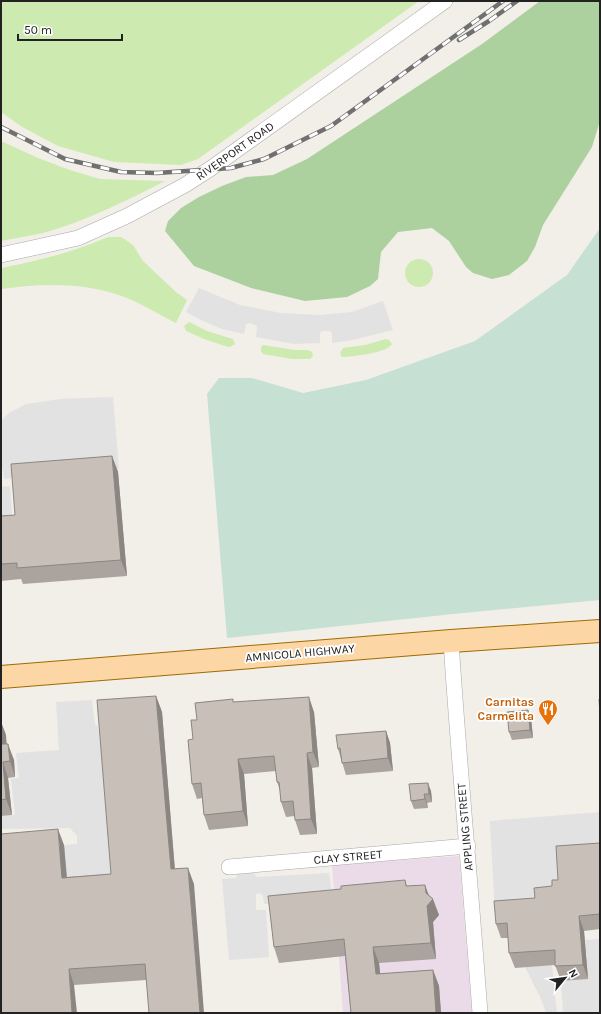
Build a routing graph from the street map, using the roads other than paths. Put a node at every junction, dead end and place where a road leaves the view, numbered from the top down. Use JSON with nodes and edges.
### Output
{"nodes":[{"id":1,"x":445,"y":1,"type":"edge"},
{"id":2,"x":1,"y":255,"type":"edge"},
{"id":3,"x":600,"y":631,"type":"edge"},
{"id":4,"x":451,"y":641,"type":"junction"},
{"id":5,"x":1,"y":677,"type":"edge"},
{"id":6,"x":468,"y":846,"type":"junction"},
{"id":7,"x":229,"y":867,"type":"dead end"},
{"id":8,"x":480,"y":1013,"type":"edge"}],
"edges":[{"from":1,"to":2,"type":"street","name":"RIVERPORT ROAD"},
{"from":3,"to":4,"type":"main road","name":"AMNICOLA HIGHWAY"},
{"from":4,"to":5,"type":"main road","name":"AMNICOLA HIGHWAY"},
{"from":4,"to":6,"type":"street","name":"APPLING STREET"},
{"from":6,"to":7,"type":"street","name":"CLAY STREET"},
{"from":6,"to":8,"type":"street","name":"APPLING STREET"}]}
